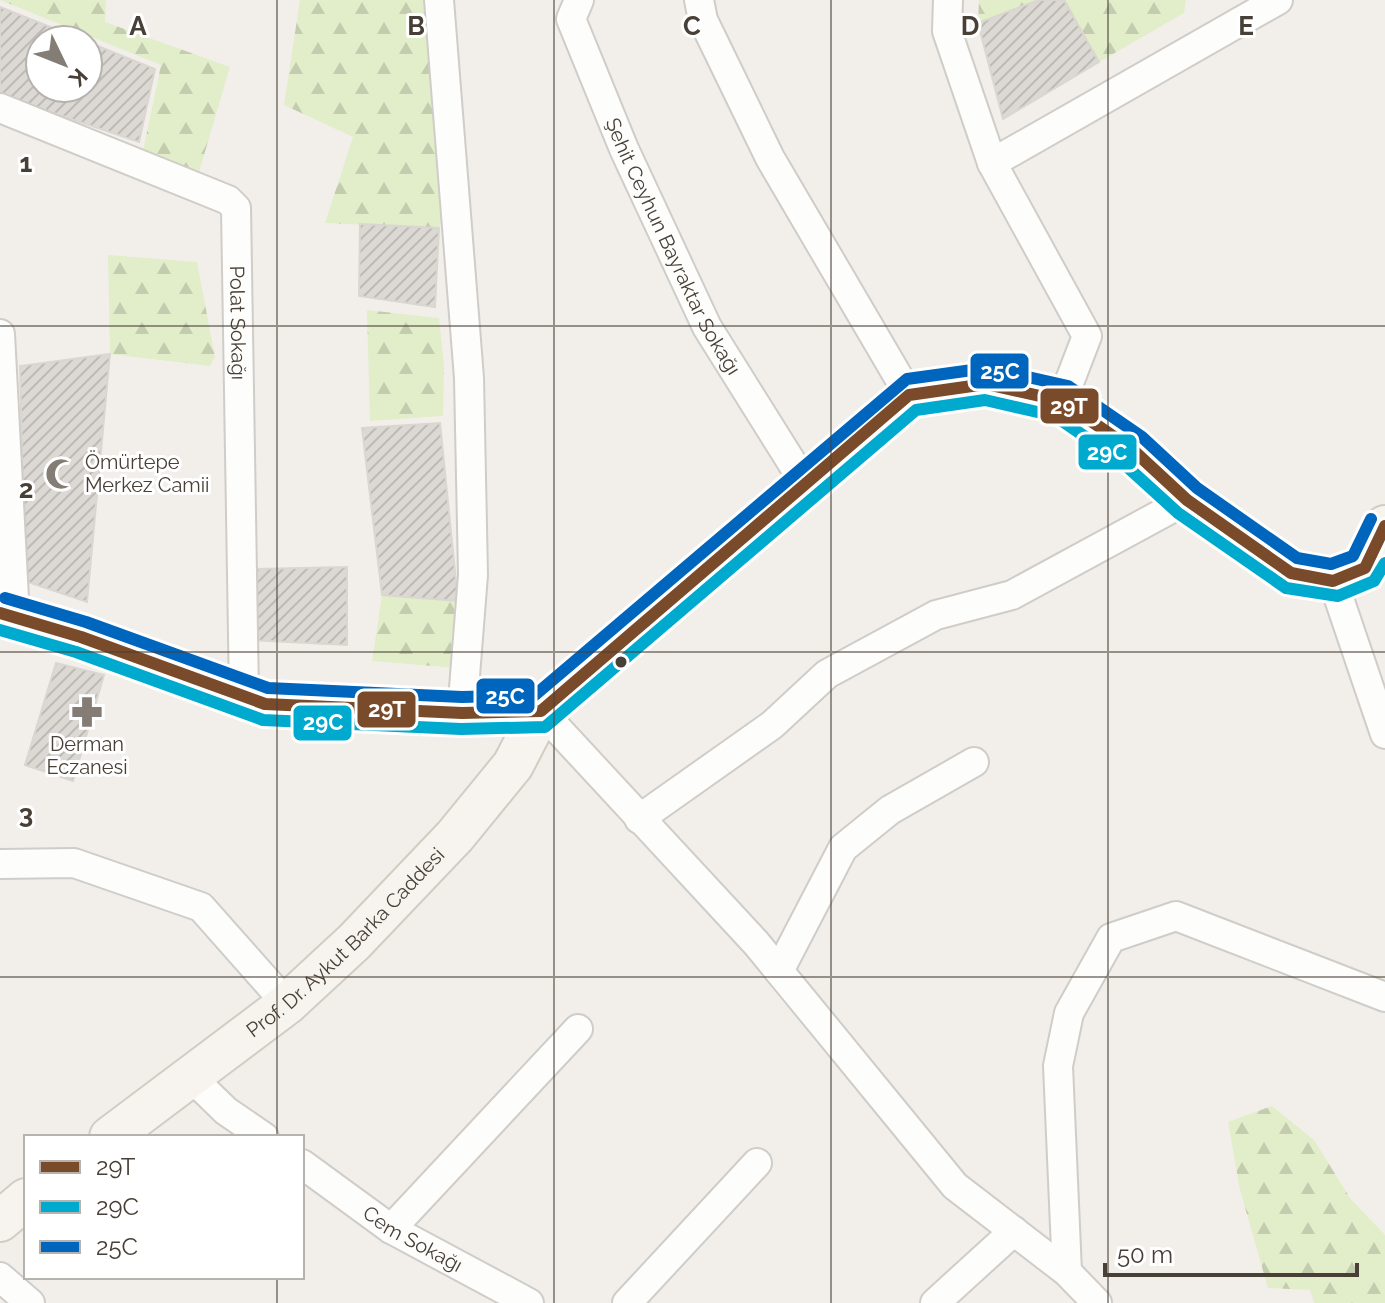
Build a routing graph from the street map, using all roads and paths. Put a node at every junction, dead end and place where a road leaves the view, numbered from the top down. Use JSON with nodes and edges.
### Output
{"nodes":[{"id":1,"x":439,"y":0,"type":"edge"},
{"id":2,"x":579,"y":0,"type":"edge"},
{"id":3,"x":699,"y":0,"type":"edge"},
{"id":4,"x":948,"y":0,"type":"edge"},
{"id":5,"x":1278,"y":0,"type":"edge"},
{"id":6,"x":1243,"y":9,"type":"edge"},
{"id":7,"x":0,"y":108,"type":"edge"},
{"id":8,"x":992,"y":163,"type":"junction"},
{"id":9,"x":0,"y":334,"type":"edge"},
{"id":10,"x":909,"y":395,"type":"junction"},
{"id":11,"x":1062,"y":401,"type":"junction"},
{"id":12,"x":804,"y":482,"type":"junction"},
{"id":13,"x":1187,"y":500,"type":"junction"},
{"id":14,"x":1385,"y":526,"type":"edge"},
{"id":15,"x":1333,"y":581,"type":"junction"},
{"id":16,"x":8,"y":615,"type":"edge"},
{"id":17,"x":244,"y":696,"type":"junction"},
{"id":18,"x":541,"y":711,"type":"junction"},
{"id":19,"x":462,"y":713,"type":"junction"},
{"id":20,"x":1385,"y":734,"type":"edge"},
{"id":21,"x":974,"y":762,"type":"dead end"},
{"id":22,"x":639,"y":819,"type":"junction"},
{"id":23,"x":0,"y":864,"type":"edge"},
{"id":24,"x":779,"y":971,"type":"junction"},
{"id":25,"x":1385,"y":997,"type":"edge"},
{"id":26,"x":287,"y":1004,"type":"junction"},
{"id":27,"x":578,"y":1029,"type":"dead end"},
{"id":28,"x":192,"y":1078,"type":"junction"},
{"id":29,"x":113,"y":1135,"type":"edge"},
{"id":30,"x":261,"y":1135,"type":"edge"},
{"id":31,"x":757,"y":1163,"type":"dead end"},
{"id":32,"x":304,"y":1165,"type":"edge"},
{"id":33,"x":24,"y":1201,"type":"edge"},
{"id":34,"x":0,"y":1221,"type":"edge"},
{"id":35,"x":391,"y":1229,"type":"junction"},
{"id":36,"x":1014,"y":1231,"type":"junction"},
{"id":37,"x":1067,"y":1272,"type":"junction"},
{"id":38,"x":0,"y":1277,"type":"edge"},
{"id":39,"x":30,"y":1303,"type":"edge"},
{"id":40,"x":529,"y":1303,"type":"edge"},
{"id":41,"x":627,"y":1303,"type":"edge"},
{"id":42,"x":935,"y":1303,"type":"edge"},
{"id":43,"x":1097,"y":1303,"type":"edge"}],
"edges":[{"from":1,"to":19,"type":"street"},
{"from":2,"to":12,"type":"street","name":"Şehit Ceyhun Bayraktar Sokağı"},
{"from":3,"to":10,"type":"street"},
{"from":4,"to":8,"type":"street"},
{"from":5,"to":6,"type":"street"},
{"from":6,"to":8,"type":"street"},
{"from":7,"to":17,"type":"street","name":"Polat Sokağı"},
{"from":8,"to":11,"type":"street"},
{"from":9,"to":16,"type":"street"},
{"from":10,"to":11,"type":"street"},
{"from":10,"to":12,"type":"street"},
{"from":11,"to":13,"type":"street"},
{"from":12,"to":18,"type":"street"},
{"from":13,"to":15,"type":"street"},
{"from":13,"to":22,"type":"street"},
{"from":14,"to":15,"type":"street"},
{"from":15,"to":20,"type":"street"},
{"from":16,"to":17,"type":"street"},
{"from":17,"to":19,"type":"street"},
{"from":18,"to":19,"type":"street"},
{"from":18,"to":22,"type":"street"},
{"from":18,"to":26,"type":"street","name":"Prof. Dr. Aykut Barka Caddesi"},
{"from":21,"to":24,"type":"street"},
{"from":22,"to":24,"type":"street"},
{"from":23,"to":26,"type":"street"},
{"from":24,"to":36,"type":"street"},
{"from":25,"to":37,"type":"street"},
{"from":26,"to":28,"type":"street","name":"Prof. Dr. Aykut Barka Caddesi"},
{"from":27,"to":35,"type":"street"},
{"from":28,"to":29,"type":"street","name":"Prof. Dr. Aykut Barka Caddesi"},
{"from":28,"to":30,"type":"street"},
{"from":31,"to":41,"type":"street"},
{"from":32,"to":35,"type":"street","name":"Cem Sokağı"},
{"from":33,"to":34,"type":"street"},
{"from":35,"to":40,"type":"street","name":"Cem Sokağı"},
{"from":36,"to":37,"type":"street"},
{"from":36,"to":42,"type":"street"},
{"from":37,"to":43,"type":"street"},
{"from":38,"to":39,"type":"street"}]}
